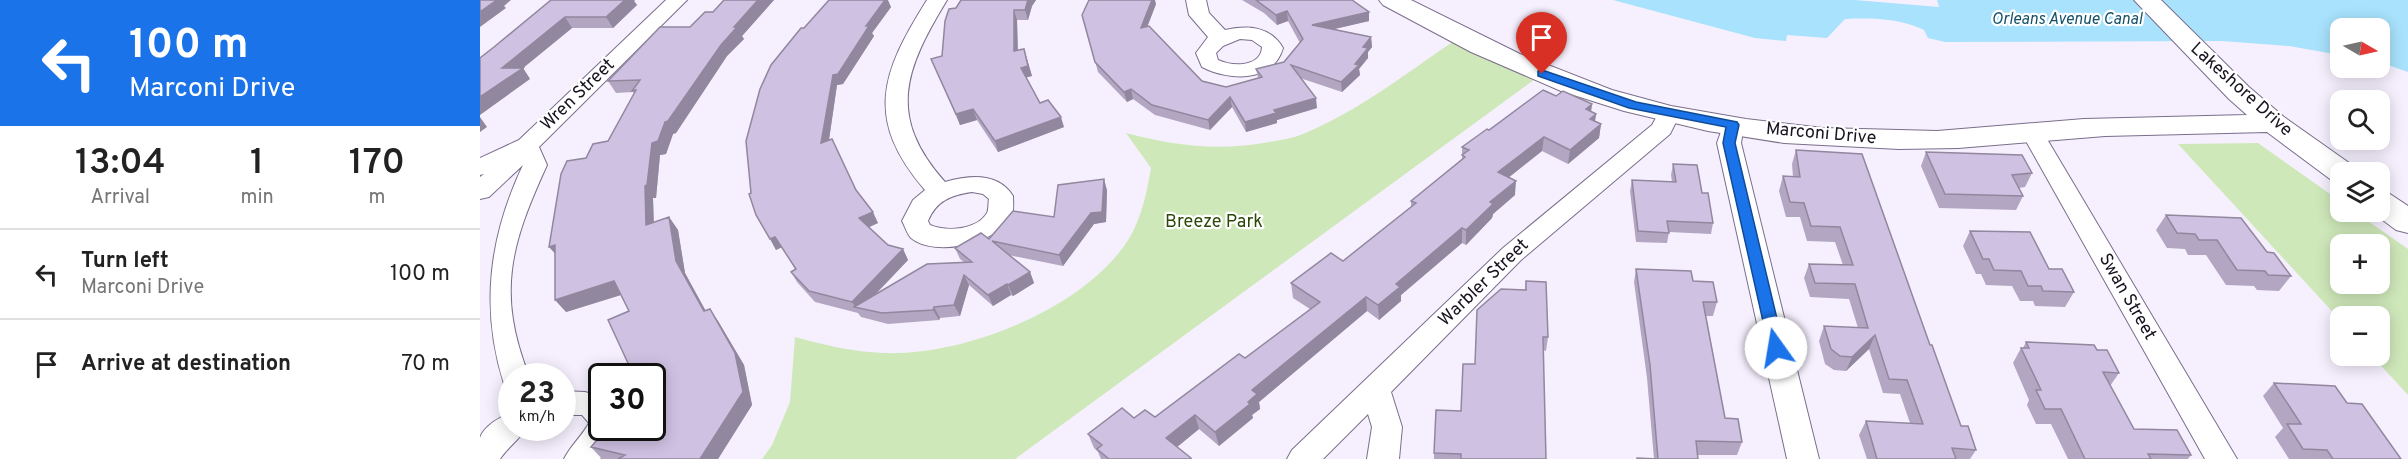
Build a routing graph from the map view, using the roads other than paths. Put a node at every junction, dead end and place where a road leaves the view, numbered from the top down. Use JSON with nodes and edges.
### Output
{"nodes":[{"id":1,"x":677,"y":0,"type":"edge"},
{"id":2,"x":937,"y":0,"type":"edge"},
{"id":3,"x":1196,"y":0,"type":"edge"},
{"id":4,"x":1392,"y":0,"type":"edge"},
{"id":5,"x":2147,"y":0,"type":"edge"},
{"id":6,"x":1221,"y":38,"type":"dead end"},
{"id":7,"x":1669,"y":114,"type":"junction"},
{"id":8,"x":2274,"y":123,"type":"junction"},
{"id":9,"x":1732,"y":125,"type":"junction"},
{"id":10,"x":2033,"y":134,"type":"junction"},
{"id":11,"x":526,"y":146,"type":"junction"},
{"id":12,"x":2330,"y":164,"type":"edge"},
{"id":13,"x":480,"y":167,"type":"edge"},
{"id":14,"x":480,"y":191,"type":"edge"},
{"id":15,"x":941,"y":192,"type":"dead end"},
{"id":16,"x":2390,"y":209,"type":"edge"},
{"id":17,"x":2408,"y":222,"type":"edge"},
{"id":18,"x":488,"y":286,"type":"edge"},
{"id":19,"x":510,"y":363,"type":"edge"},
{"id":20,"x":1375,"y":389,"type":"junction"},
{"id":21,"x":498,"y":437,"type":"edge"},
{"id":22,"x":596,"y":441,"type":"edge"},
{"id":23,"x":483,"y":459,"type":"edge"},
{"id":24,"x":580,"y":459,"type":"edge"},
{"id":25,"x":1303,"y":459,"type":"edge"},
{"id":26,"x":1383,"y":459,"type":"edge"},
{"id":27,"x":1803,"y":459,"type":"edge"},
{"id":28,"x":2221,"y":459,"type":"edge"}],
"edges":[{"from":1,"to":11,"type":"street","name":"Wren Street"},
{"from":2,"to":15,"type":"street"},
{"from":3,"to":6,"type":"street"},
{"from":4,"to":7,"type":"street","name":"Marconi Drive"},
{"from":5,"to":8,"type":"street","name":"Lakeshore Drive"},
{"from":7,"to":9,"type":"street","name":"Marconi Drive"},
{"from":7,"to":20,"type":"street","name":"Warbler Street"},
{"from":8,"to":10,"type":"street","name":"Marconi Drive"},
{"from":8,"to":12,"type":"street","name":"Lakeshore Drive"},
{"from":9,"to":10,"type":"street","name":"Marconi Drive"},
{"from":9,"to":27,"type":"street"},
{"from":10,"to":28,"type":"street","name":"Swan Street"},
{"from":11,"to":13,"type":"street"},
{"from":11,"to":14,"type":"street","name":"Wren Street"},
{"from":11,"to":18,"type":"street"},
{"from":16,"to":17,"type":"street"},
{"from":18,"to":19,"type":"street"},
{"from":20,"to":25,"type":"street","name":"Warbler Street"},
{"from":20,"to":26,"type":"street"},
{"from":21,"to":23,"type":"street"},
{"from":22,"to":24,"type":"street"}]}
